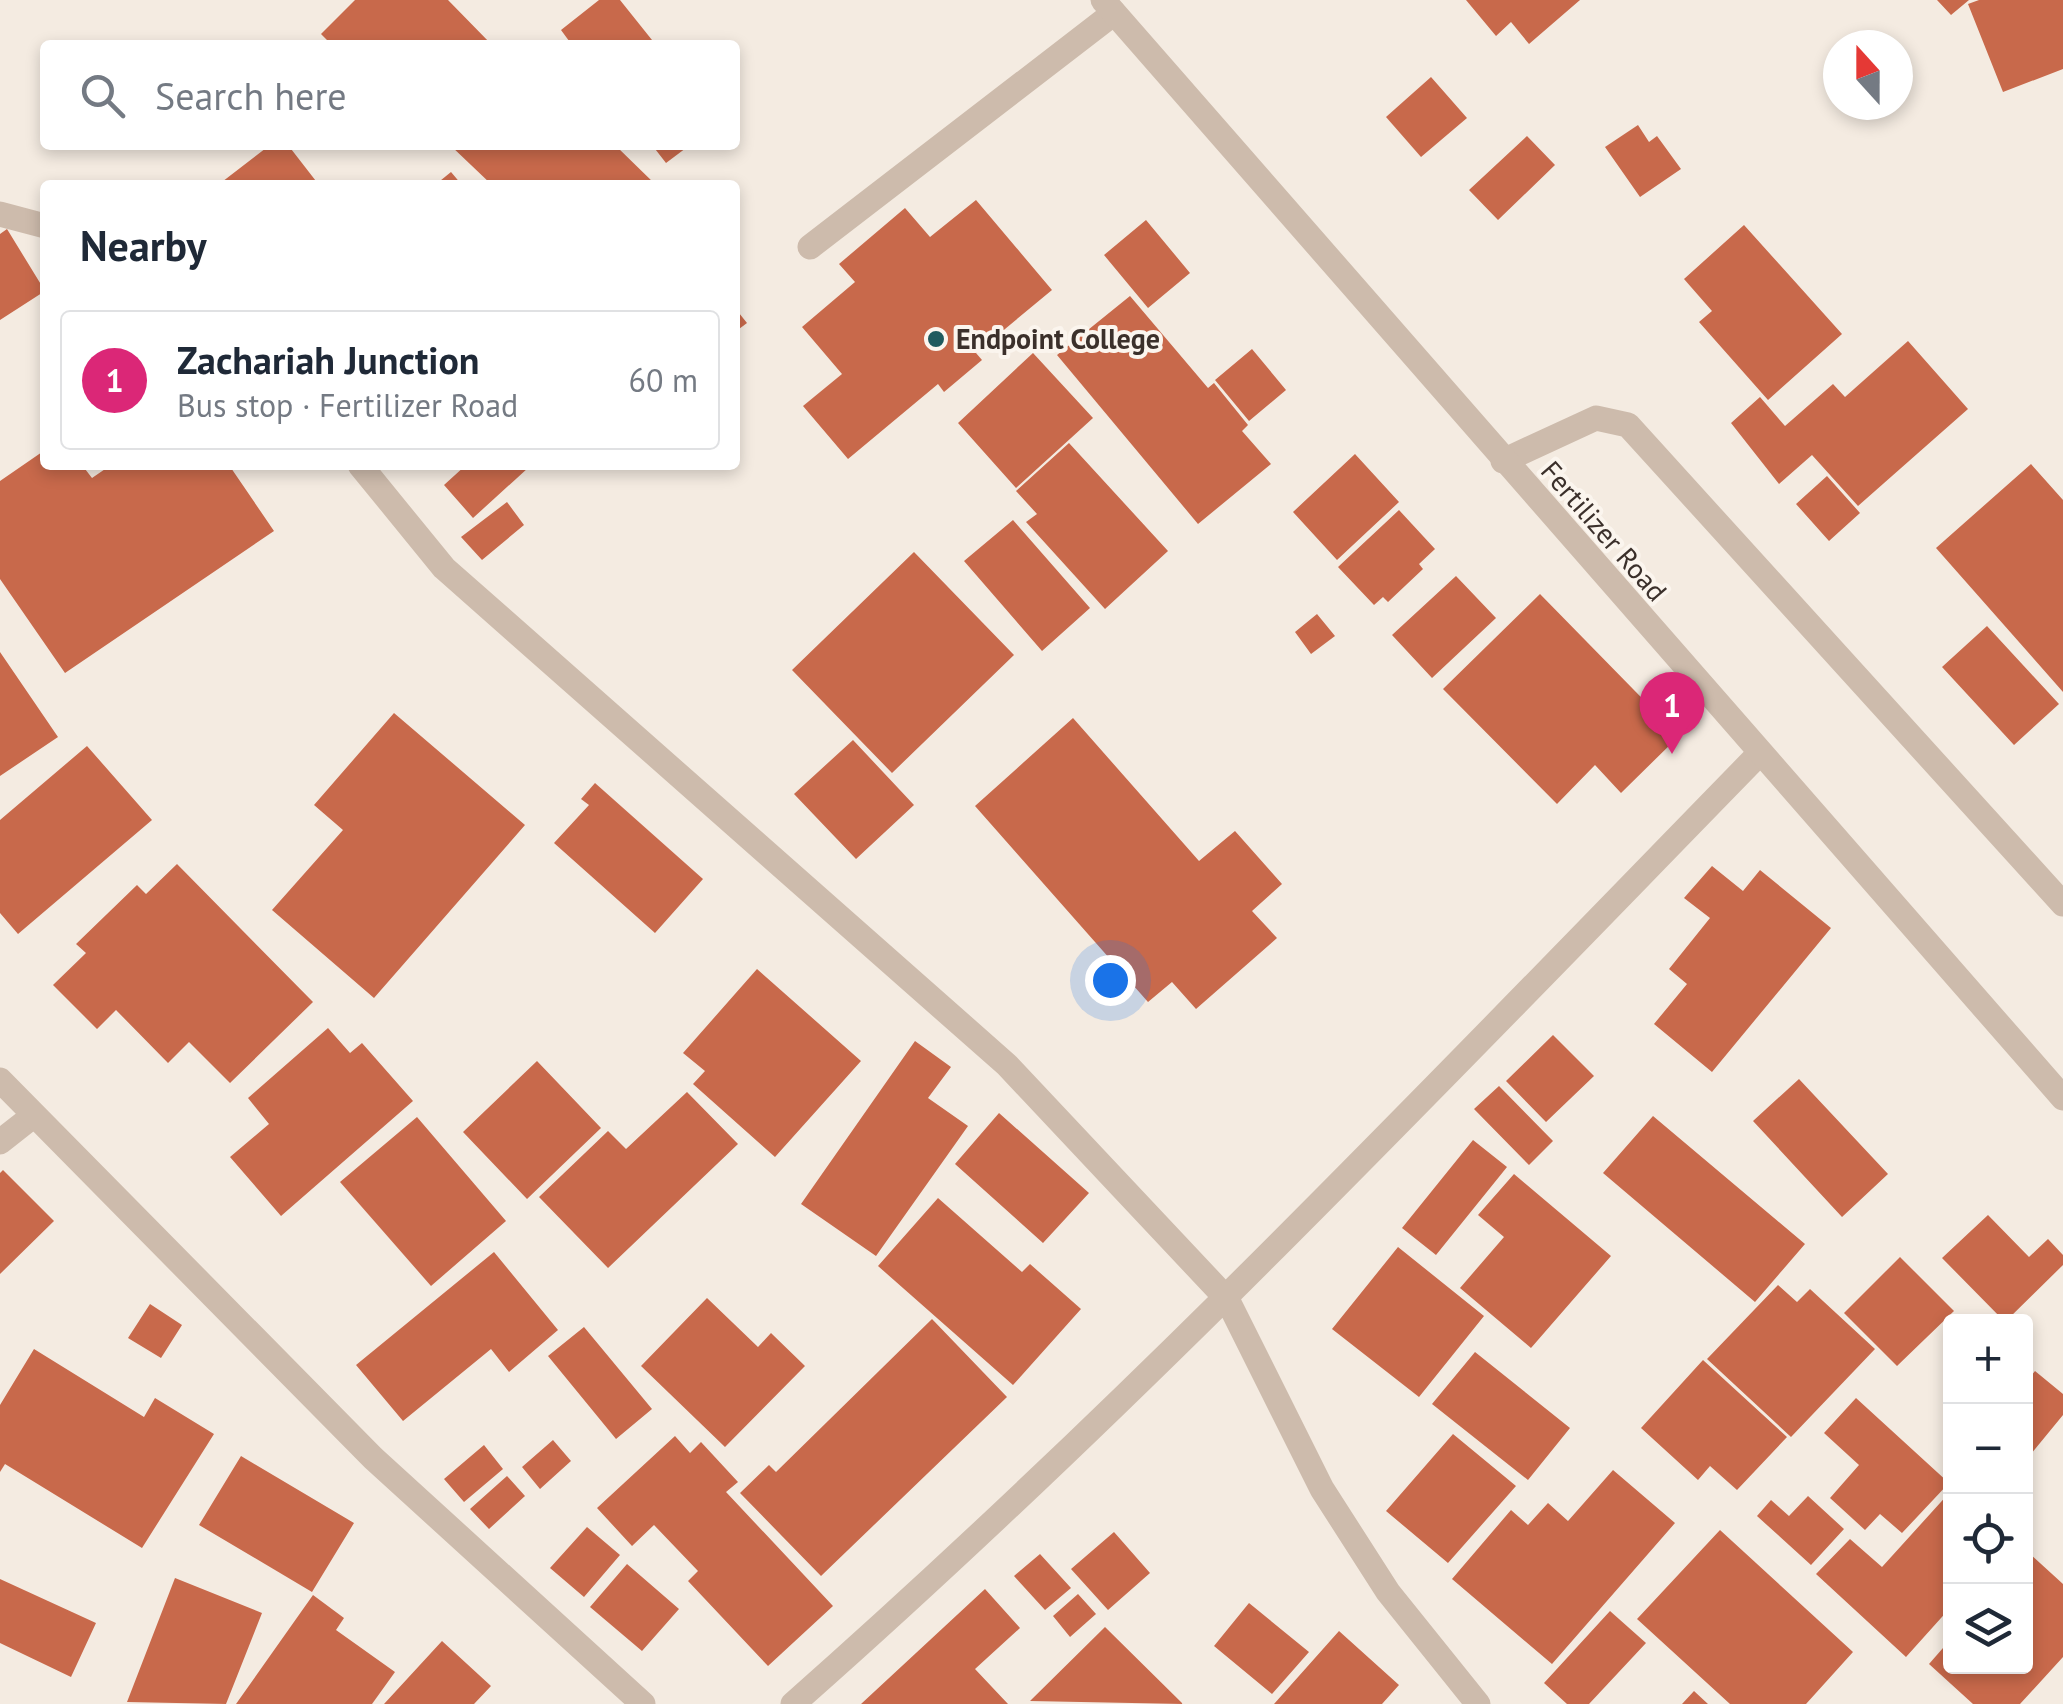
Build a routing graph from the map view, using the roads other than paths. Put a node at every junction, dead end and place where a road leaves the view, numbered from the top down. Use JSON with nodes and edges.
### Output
{"nodes":[{"id":1,"x":1108,"y":6,"type":"edge"},
{"id":2,"x":0,"y":214,"type":"edge"},
{"id":3,"x":40,"y":225,"type":"edge"},
{"id":4,"x":810,"y":246,"type":"dead end"},
{"id":5,"x":1503,"y":461,"type":"junction"},
{"id":6,"x":364,"y":470,"type":"edge"},
{"id":7,"x":1759,"y":754,"type":"junction"},
{"id":8,"x":2063,"y":904,"type":"edge"},
{"id":9,"x":0,"y":1080,"type":"edge"},
{"id":10,"x":2063,"y":1098,"type":"edge"},
{"id":11,"x":33,"y":1116,"type":"junction"},
{"id":12,"x":0,"y":1142,"type":"edge"},
{"id":13,"x":1228,"y":1300,"type":"junction"},
{"id":14,"x":642,"y":1704,"type":"edge"},
{"id":15,"x":793,"y":1704,"type":"edge"},
{"id":16,"x":1478,"y":1704,"type":"edge"}],
"edges":[{"from":1,"to":4,"type":"street"},
{"from":1,"to":5,"type":"street","name":"Fertilizer Road"},
{"from":2,"to":3,"type":"street"},
{"from":5,"to":7,"type":"street","name":"Fertilizer Road"},
{"from":5,"to":8,"type":"street"},
{"from":6,"to":13,"type":"street"},
{"from":7,"to":10,"type":"street","name":"Fertilizer Road"},
{"from":7,"to":13,"type":"street"},
{"from":9,"to":11,"type":"street"},
{"from":11,"to":12,"type":"street"},
{"from":11,"to":14,"type":"street"},
{"from":13,"to":15,"type":"street"},
{"from":13,"to":16,"type":"street"}]}
